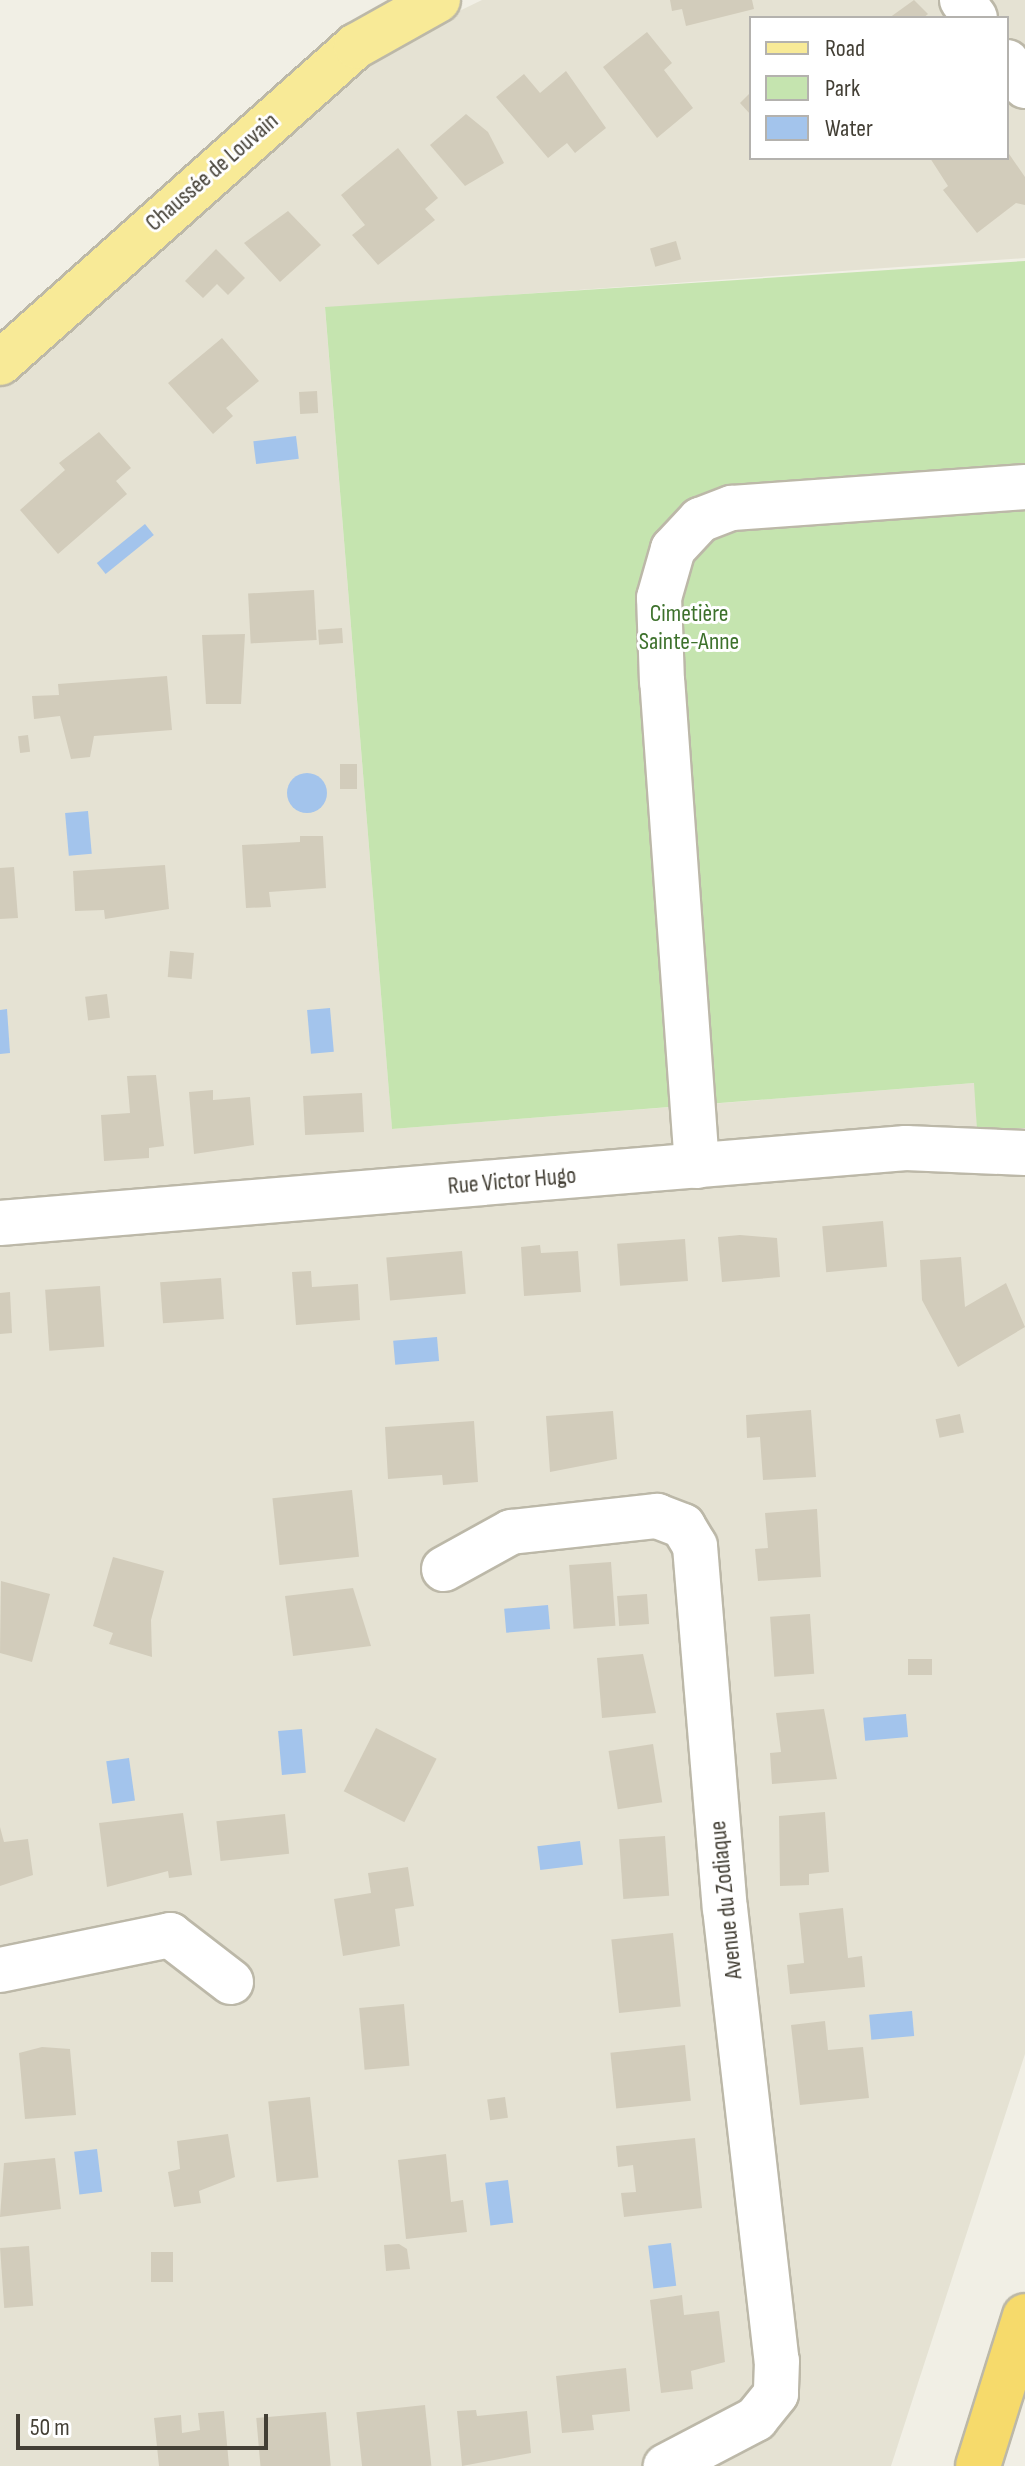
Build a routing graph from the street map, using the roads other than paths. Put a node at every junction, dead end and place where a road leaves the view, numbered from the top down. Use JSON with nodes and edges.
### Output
{"nodes":[{"id":1,"x":438,"y":0,"type":"edge"},
{"id":2,"x":1009,"y":65,"type":"edge"},
{"id":3,"x":1025,"y":86,"type":"edge"},
{"id":4,"x":0,"y":363,"type":"edge"},
{"id":5,"x":1025,"y":487,"type":"edge"},
{"id":6,"x":1025,"y":1153,"type":"edge"},
{"id":7,"x":697,"y":1166,"type":"junction"},
{"id":8,"x":0,"y":1223,"type":"edge"},
{"id":9,"x":444,"y":1569,"type":"dead end"},
{"id":10,"x":0,"y":1970,"type":"edge"},
{"id":11,"x":231,"y":1982,"type":"dead end"},
{"id":12,"x":1025,"y":2316,"type":"edge"},
{"id":13,"x":666,"y":2466,"type":"edge"},
{"id":14,"x":978,"y":2466,"type":"edge"}],
"edges":[{"from":1,"to":4,"type":"main road","name":"Chaussée de Louvain"},
{"from":2,"to":3,"type":"street"},
{"from":5,"to":7,"type":"street"},
{"from":6,"to":7,"type":"street","name":"Rue Victor Hugo"},
{"from":7,"to":8,"type":"street","name":"Rue Victor Hugo"},
{"from":9,"to":13,"type":"street","name":"Avenue du Zodiaque"},
{"from":10,"to":11,"type":"street"},
{"from":12,"to":14,"type":"highway"}]}
